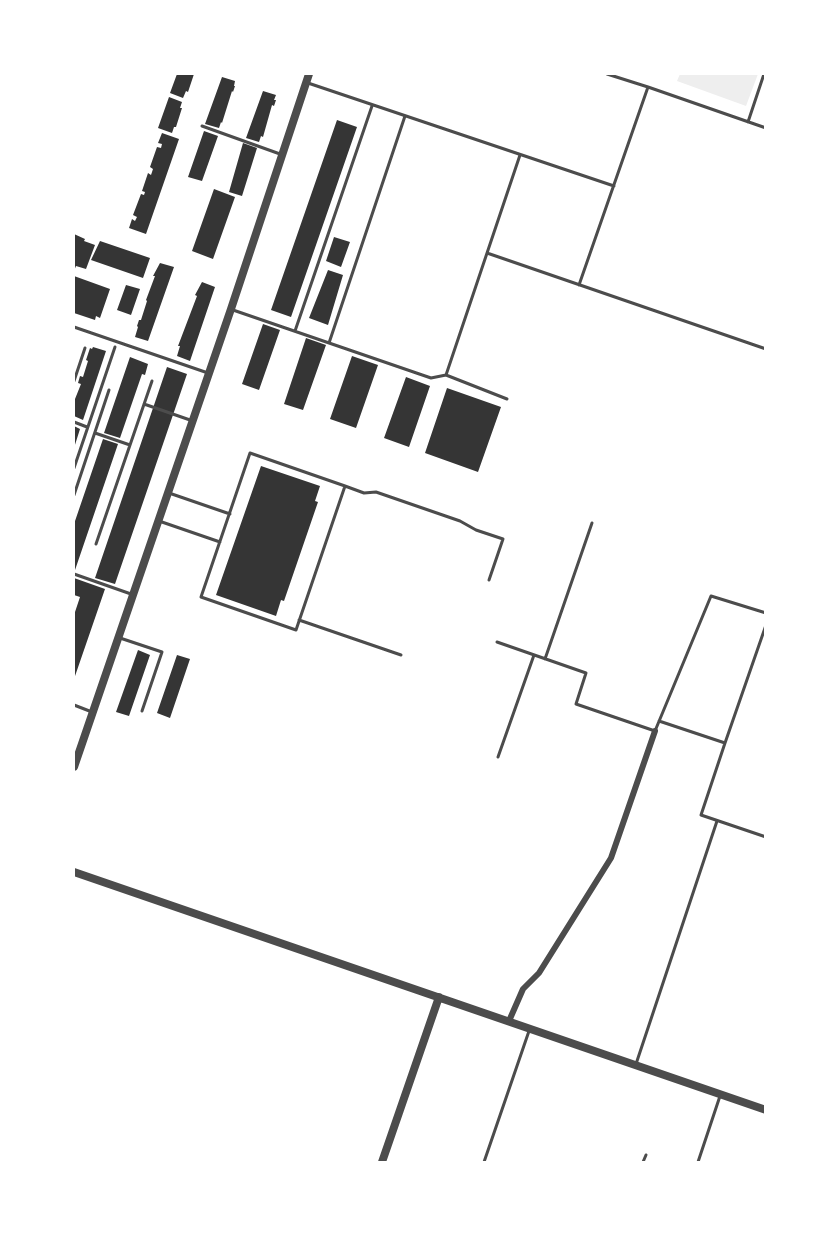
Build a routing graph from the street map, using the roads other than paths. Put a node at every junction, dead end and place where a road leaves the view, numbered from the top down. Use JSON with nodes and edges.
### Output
{"nodes":[{"id":1,"x":309,"y":74,"type":"edge"},
{"id":2,"x":607,"y":74,"type":"edge"},
{"id":3,"x":764,"y":74,"type":"edge"},
{"id":4,"x":306,"y":82,"type":"junction"},
{"id":5,"x":648,"y":87,"type":"junction"},
{"id":6,"x":372,"y":105,"type":"junction"},
{"id":7,"x":405,"y":116,"type":"junction"},
{"id":8,"x":748,"y":122,"type":"junction"},
{"id":9,"x":202,"y":126,"type":"dead end"},
{"id":10,"x":765,"y":128,"type":"edge"},
{"id":11,"x":282,"y":154,"type":"junction"},
{"id":12,"x":520,"y":155,"type":"junction"},
{"id":13,"x":614,"y":186,"type":"junction"},
{"id":14,"x":487,"y":253,"type":"junction"},
{"id":15,"x":579,"y":285,"type":"junction"},
{"id":16,"x":231,"y":309,"type":"junction"},
{"id":17,"x":74,"y":327,"type":"edge"},
{"id":18,"x":295,"y":331,"type":"junction"},
{"id":19,"x":329,"y":343,"type":"junction"},
{"id":20,"x":115,"y":347,"type":"dead end"},
{"id":21,"x":85,"y":348,"type":"dead end"},
{"id":22,"x":765,"y":349,"type":"edge"},
{"id":23,"x":208,"y":374,"type":"junction"},
{"id":24,"x":446,"y":375,"type":"junction"},
{"id":25,"x":74,"y":381,"type":"edge"},
{"id":26,"x":152,"y":381,"type":"dead end"},
{"id":27,"x":109,"y":390,"type":"dead end"},
{"id":28,"x":507,"y":399,"type":"dead end"},
{"id":29,"x":144,"y":404,"type":"junction"},
{"id":30,"x":192,"y":421,"type":"junction"},
{"id":31,"x":74,"y":422,"type":"edge"},
{"id":32,"x":87,"y":427,"type":"junction"},
{"id":33,"x":95,"y":433,"type":"junction"},
{"id":34,"x":130,"y":445,"type":"junction"},
{"id":35,"x":74,"y":468,"type":"edge"},
{"id":36,"x":345,"y":486,"type":"junction"},
{"id":37,"x":168,"y":492,"type":"junction"},
{"id":38,"x":74,"y":495,"type":"edge"},
{"id":39,"x":230,"y":514,"type":"junction"},
{"id":40,"x":158,"y":521,"type":"junction"},
{"id":41,"x":592,"y":524,"type":"dead end"},
{"id":42,"x":220,"y":542,"type":"junction"},
{"id":43,"x":96,"y":544,"type":"dead end"},
{"id":44,"x":74,"y":574,"type":"edge"},
{"id":45,"x":489,"y":580,"type":"dead end"},
{"id":46,"x":133,"y":594,"type":"junction"},
{"id":47,"x":765,"y":613,"type":"edge"},
{"id":48,"x":299,"y":620,"type":"junction"},
{"id":49,"x":765,"y":625,"type":"edge"},
{"id":50,"x":118,"y":637,"type":"junction"},
{"id":51,"x":497,"y":642,"type":"dead end"},
{"id":52,"x":400,"y":655,"type":"dead end"},
{"id":53,"x":534,"y":655,"type":"junction"},
{"id":54,"x":545,"y":659,"type":"junction"},
{"id":55,"x":74,"y":705,"type":"edge"},
{"id":56,"x":142,"y":711,"type":"dead end"},
{"id":57,"x":92,"y":712,"type":"junction"},
{"id":58,"x":659,"y":721,"type":"junction"},
{"id":59,"x":655,"y":731,"type":"junction"},
{"id":60,"x":725,"y":743,"type":"junction"},
{"id":61,"x":498,"y":757,"type":"dead end"},
{"id":62,"x":74,"y":767,"type":"edge"},
{"id":63,"x":717,"y":821,"type":"junction"},
{"id":64,"x":765,"y":837,"type":"edge"},
{"id":65,"x":74,"y":872,"type":"edge"},
{"id":66,"x":439,"y":997,"type":"junction"},
{"id":67,"x":509,"y":1021,"type":"junction"},
{"id":68,"x":530,"y":1028,"type":"junction"},
{"id":69,"x":635,"y":1065,"type":"junction"},
{"id":70,"x":720,"y":1094,"type":"junction"},
{"id":71,"x":765,"y":1110,"type":"edge"},
{"id":72,"x":645,"y":1155,"type":"dead end"},
{"id":73,"x":382,"y":1162,"type":"edge"},
{"id":74,"x":484,"y":1162,"type":"edge"},
{"id":75,"x":643,"y":1162,"type":"edge"},
{"id":76,"x":698,"y":1162,"type":"edge"}],
"edges":[{"from":1,"to":4,"type":"street"},
{"from":2,"to":5,"type":"lane"},
{"from":3,"to":8,"type":"lane"},
{"from":4,"to":6,"type":"lane"},
{"from":4,"to":11,"type":"street"},
{"from":5,"to":8,"type":"lane"},
{"from":5,"to":13,"type":"lane"},
{"from":6,"to":7,"type":"lane"},
{"from":6,"to":18,"type":"lane"},
{"from":7,"to":12,"type":"lane"},
{"from":7,"to":19,"type":"lane"},
{"from":8,"to":10,"type":"lane"},
{"from":9,"to":11,"type":"lane"},
{"from":11,"to":16,"type":"street"},
{"from":12,"to":13,"type":"lane"},
{"from":12,"to":14,"type":"lane"},
{"from":13,"to":15,"type":"lane"},
{"from":14,"to":15,"type":"lane"},
{"from":14,"to":24,"type":"lane"},
{"from":15,"to":22,"type":"lane"},
{"from":16,"to":18,"type":"lane"},
{"from":16,"to":23,"type":"street"},
{"from":17,"to":23,"type":"lane"},
{"from":18,"to":19,"type":"lane"},
{"from":19,"to":24,"type":"lane"},
{"from":20,"to":32,"type":"lane"},
{"from":21,"to":25,"type":"lane"},
{"from":23,"to":30,"type":"street"},
{"from":24,"to":28,"type":"lane"},
{"from":26,"to":29,"type":"lane"},
{"from":27,"to":33,"type":"lane"},
{"from":29,"to":30,"type":"lane"},
{"from":29,"to":34,"type":"lane"},
{"from":30,"to":37,"type":"street"},
{"from":31,"to":32,"type":"lane"},
{"from":32,"to":35,"type":"lane"},
{"from":33,"to":34,"type":"lane"},
{"from":33,"to":38,"type":"lane"},
{"from":34,"to":43,"type":"lane"},
{"from":36,"to":39,"type":"lane"},
{"from":36,"to":45,"type":"lane"},
{"from":36,"to":48,"type":"lane"},
{"from":37,"to":39,"type":"lane"},
{"from":37,"to":40,"type":"street"},
{"from":39,"to":42,"type":"lane"},
{"from":40,"to":42,"type":"lane"},
{"from":40,"to":46,"type":"street"},
{"from":41,"to":54,"type":"lane"},
{"from":42,"to":48,"type":"lane"},
{"from":44,"to":46,"type":"lane"},
{"from":46,"to":50,"type":"street"},
{"from":47,"to":58,"type":"lane"},
{"from":48,"to":52,"type":"lane"},
{"from":49,"to":60,"type":"lane"},
{"from":50,"to":56,"type":"lane"},
{"from":50,"to":57,"type":"street"},
{"from":51,"to":53,"type":"lane"},
{"from":53,"to":54,"type":"lane"},
{"from":53,"to":61,"type":"lane"},
{"from":54,"to":59,"type":"lane"},
{"from":55,"to":57,"type":"lane"},
{"from":57,"to":62,"type":"street"},
{"from":58,"to":59,"type":"lane"},
{"from":58,"to":60,"type":"lane"},
{"from":59,"to":67,"type":"street"},
{"from":60,"to":63,"type":"lane"},
{"from":63,"to":64,"type":"lane"},
{"from":63,"to":69,"type":"lane"},
{"from":65,"to":66,"type":"street"},
{"from":66,"to":67,"type":"street"},
{"from":66,"to":73,"type":"street"},
{"from":67,"to":68,"type":"street"},
{"from":68,"to":69,"type":"street"},
{"from":68,"to":74,"type":"lane"},
{"from":69,"to":70,"type":"street"},
{"from":70,"to":71,"type":"street"},
{"from":70,"to":76,"type":"lane"},
{"from":72,"to":75,"type":"lane"}]}
